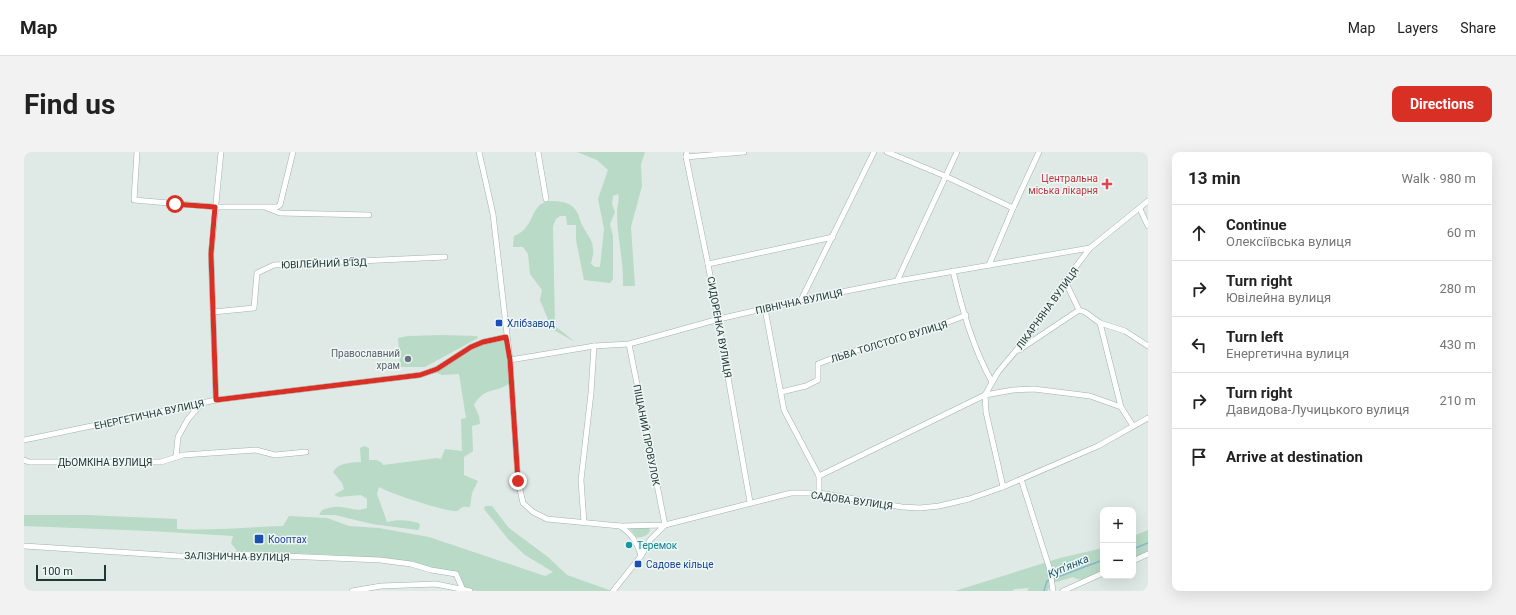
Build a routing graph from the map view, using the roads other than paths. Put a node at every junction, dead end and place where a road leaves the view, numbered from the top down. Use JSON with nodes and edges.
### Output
{"nodes":[{"id":1,"x":137,"y":152,"type":"edge"},
{"id":2,"x":221,"y":152,"type":"edge"},
{"id":3,"x":293,"y":152,"type":"edge"},
{"id":4,"x":479,"y":152,"type":"edge"},
{"id":5,"x":538,"y":152,"type":"edge"},
{"id":6,"x":744,"y":152,"type":"edge"},
{"id":7,"x":874,"y":152,"type":"edge"},
{"id":8,"x":887,"y":152,"type":"edge"},
{"id":9,"x":956,"y":152,"type":"edge"},
{"id":10,"x":1039,"y":152,"type":"edge"},
{"id":11,"x":687,"y":155,"type":"edge"},
{"id":12,"x":945,"y":176,"type":"junction"},
{"id":13,"x":546,"y":199,"type":"dead end"},
{"id":14,"x":1148,"y":201,"type":"edge"},
{"id":15,"x":215,"y":207,"type":"junction"},
{"id":16,"x":264,"y":207,"type":"junction"},
{"id":17,"x":1013,"y":208,"type":"junction"},
{"id":18,"x":1140,"y":209,"type":"junction"},
{"id":19,"x":369,"y":215,"type":"dead end"},
{"id":20,"x":1148,"y":226,"type":"edge"},
{"id":21,"x":833,"y":238,"type":"junction"},
{"id":22,"x":1090,"y":248,"type":"junction"},
{"id":23,"x":445,"y":257,"type":"dead end"},
{"id":24,"x":708,"y":264,"type":"junction"},
{"id":25,"x":989,"y":265,"type":"junction"},
{"id":26,"x":953,"y":271,"type":"junction"},
{"id":27,"x":897,"y":281,"type":"junction"},
{"id":28,"x":1066,"y":281,"type":"junction"},
{"id":29,"x":801,"y":300,"type":"junction"},
{"id":30,"x":765,"y":308,"type":"junction"},
{"id":31,"x":1078,"y":310,"type":"junction"},
{"id":32,"x":213,"y":312,"type":"junction"},
{"id":33,"x":966,"y":316,"type":"junction"},
{"id":34,"x":719,"y":319,"type":"junction"},
{"id":35,"x":1100,"y":323,"type":"junction"},
{"id":36,"x":506,"y":337,"type":"junction"},
{"id":37,"x":629,"y":344,"type":"junction"},
{"id":38,"x":594,"y":346,"type":"junction"},
{"id":39,"x":1148,"y":346,"type":"edge"},
{"id":40,"x":1014,"y":353,"type":"junction"},
{"id":41,"x":510,"y":360,"type":"junction"},
{"id":42,"x":992,"y":382,"type":"junction"},
{"id":43,"x":782,"y":392,"type":"junction"},
{"id":44,"x":985,"y":395,"type":"junction"},
{"id":45,"x":216,"y":400,"type":"junction"},
{"id":46,"x":202,"y":403,"type":"junction"},
{"id":47,"x":1121,"y":407,"type":"junction"},
{"id":48,"x":1148,"y":418,"type":"edge"},
{"id":49,"x":1133,"y":426,"type":"junction"},
{"id":50,"x":24,"y":440,"type":"edge"},
{"id":51,"x":306,"y":452,"type":"dead end"},
{"id":52,"x":176,"y":457,"type":"junction"},
{"id":53,"x":24,"y":460,"type":"edge"},
{"id":54,"x":819,"y":476,"type":"junction"},
{"id":55,"x":1021,"y":479,"type":"junction"},
{"id":56,"x":1003,"y":487,"type":"junction"},
{"id":57,"x":819,"y":493,"type":"junction"},
{"id":58,"x":750,"y":502,"type":"junction"},
{"id":59,"x":584,"y":523,"type":"junction"},
{"id":60,"x":665,"y":525,"type":"junction"},
{"id":61,"x":620,"y":526,"type":"junction"},
{"id":62,"x":24,"y":546,"type":"edge"},
{"id":63,"x":1148,"y":554,"type":"edge"},
{"id":64,"x":641,"y":556,"type":"junction"},
{"id":65,"x":1136,"y":560,"type":"edge"},
{"id":66,"x":1100,"y":575,"type":"edge"},
{"id":67,"x":463,"y":590,"type":"junction"},
{"id":68,"x":352,"y":591,"type":"edge"},
{"id":69,"x":470,"y":591,"type":"edge"},
{"id":70,"x":613,"y":591,"type":"edge"},
{"id":71,"x":1053,"y":591,"type":"edge"},
{"id":72,"x":1063,"y":591,"type":"edge"}],
"edges":[{"from":1,"to":15,"type":"street"},
{"from":2,"to":15,"type":"street"},
{"from":3,"to":16,"type":"street"},
{"from":4,"to":36,"type":"street"},
{"from":5,"to":13,"type":"street"},
{"from":6,"to":11,"type":"street"},
{"from":7,"to":21,"type":"street"},
{"from":8,"to":12,"type":"street"},
{"from":9,"to":12,"type":"street"},
{"from":10,"to":17,"type":"street"},
{"from":11,"to":24,"type":"street","name":"СИДОРЕНКА ВУЛИЦЯ"},
{"from":12,"to":17,"type":"street"},
{"from":12,"to":27,"type":"street"},
{"from":14,"to":18,"type":"street","name":"ЛІКАРНЯНА ВУЛИЦЯ"},
{"from":15,"to":16,"type":"street"},
{"from":15,"to":32,"type":"street"},
{"from":16,"to":19,"type":"street"},
{"from":17,"to":25,"type":"street"},
{"from":18,"to":20,"type":"street"},
{"from":18,"to":22,"type":"street","name":"ЛІКАРНЯНА ВУЛИЦЯ"},
{"from":21,"to":24,"type":"street"},
{"from":21,"to":29,"type":"street"},
{"from":22,"to":25,"type":"street","name":"ПІВНІЧНА ВУЛИЦЯ"},
{"from":22,"to":28,"type":"street","name":"ЛІКАРНЯНА ВУЛИЦЯ"},
{"from":23,"to":32,"type":"street","name":"ЮВІЛЕЙНИЙ В'ЇЗД"},
{"from":24,"to":34,"type":"street","name":"СИДОРЕНКА ВУЛИЦЯ"},
{"from":25,"to":26,"type":"street","name":"ПІВНІЧНА ВУЛИЦЯ"},
{"from":26,"to":27,"type":"street","name":"ПІВНІЧНА ВУЛИЦЯ"},
{"from":26,"to":33,"type":"street"},
{"from":27,"to":29,"type":"street","name":"ПІВНІЧНА ВУЛИЦЯ"},
{"from":28,"to":31,"type":"street"},
{"from":28,"to":40,"type":"street","name":"ЛІКАРНЯНА ВУЛИЦЯ"},
{"from":29,"to":30,"type":"street","name":"ПІВНІЧНА ВУЛИЦЯ"},
{"from":30,"to":34,"type":"street","name":"ПІВНІЧНА ВУЛИЦЯ"},
{"from":30,"to":43,"type":"street"},
{"from":31,"to":35,"type":"street"},
{"from":31,"to":40,"type":"street"},
{"from":32,"to":45,"type":"street"},
{"from":33,"to":42,"type":"street"},
{"from":33,"to":43,"type":"street","name":"ЛЬВА ТОЛСТОГО ВУЛИЦЯ"},
{"from":34,"to":37,"type":"street","name":"ПІВНІЧНА ВУЛИЦЯ"},
{"from":34,"to":58,"type":"street","name":"СИДОРЕНКА ВУЛИЦЯ"},
{"from":35,"to":39,"type":"street"},
{"from":35,"to":47,"type":"street"},
{"from":36,"to":41,"type":"street"},
{"from":36,"to":45,"type":"street","name":"ЕНЕРГЕТИЧНА ВУЛИЦЯ"},
{"from":37,"to":38,"type":"street","name":"ПІВНІЧНА ВУЛИЦЯ"},
{"from":37,"to":60,"type":"street","name":"ПІЩАНИЙ ПРОВУЛОК"},
{"from":38,"to":41,"type":"street","name":"ПІВНІЧНА ВУЛИЦЯ"},
{"from":38,"to":59,"type":"street"},
{"from":40,"to":42,"type":"street","name":"ЛІКАРНЯНА ВУЛИЦЯ"},
{"from":41,"to":59,"type":"street","name":"САДОВА ВУЛИЦЯ"},
{"from":42,"to":44,"type":"street","name":"ЛІКАРНЯНА ВУЛИЦЯ"},
{"from":43,"to":54,"type":"street"},
{"from":44,"to":47,"type":"street"},
{"from":44,"to":54,"type":"street"},
{"from":44,"to":56,"type":"street"},
{"from":45,"to":46,"type":"street","name":"ЕНЕРГЕТИЧНА ВУЛИЦЯ"},
{"from":46,"to":50,"type":"street","name":"ЕНЕРГЕТИЧНА ВУЛИЦЯ"},
{"from":46,"to":52,"type":"street"},
{"from":47,"to":49,"type":"street"},
{"from":48,"to":49,"type":"street","name":"САДОВА ВУЛИЦЯ"},
{"from":49,"to":55,"type":"street","name":"САДОВА ВУЛИЦЯ"},
{"from":51,"to":52,"type":"street","name":"ДЬОМКІНА ВУЛИЦЯ"},
{"from":52,"to":53,"type":"street","name":"ДЬОМКІНА ВУЛИЦЯ"},
{"from":54,"to":57,"type":"street"},
{"from":55,"to":56,"type":"street","name":"САДОВА ВУЛИЦЯ"},
{"from":55,"to":71,"type":"street"},
{"from":56,"to":57,"type":"street","name":"САДОВА ВУЛИЦЯ"},
{"from":57,"to":58,"type":"street","name":"САДОВА ВУЛИЦЯ"},
{"from":58,"to":60,"type":"street","name":"САДОВА ВУЛИЦЯ"},
{"from":59,"to":61,"type":"street","name":"САДОВА ВУЛИЦЯ"},
{"from":60,"to":61,"type":"street","name":"САДОВА ВУЛИЦЯ"},
{"from":60,"to":64,"type":"street"},
{"from":61,"to":64,"type":"street"},
{"from":62,"to":67,"type":"street","name":"ЗАЛІЗНИЧНА ВУЛИЦЯ"},
{"from":63,"to":65,"type":"street"},
{"from":64,"to":70,"type":"street"},
{"from":66,"to":72,"type":"street"},
{"from":67,"to":68,"type":"street"},
{"from":67,"to":69,"type":"street"}]}
